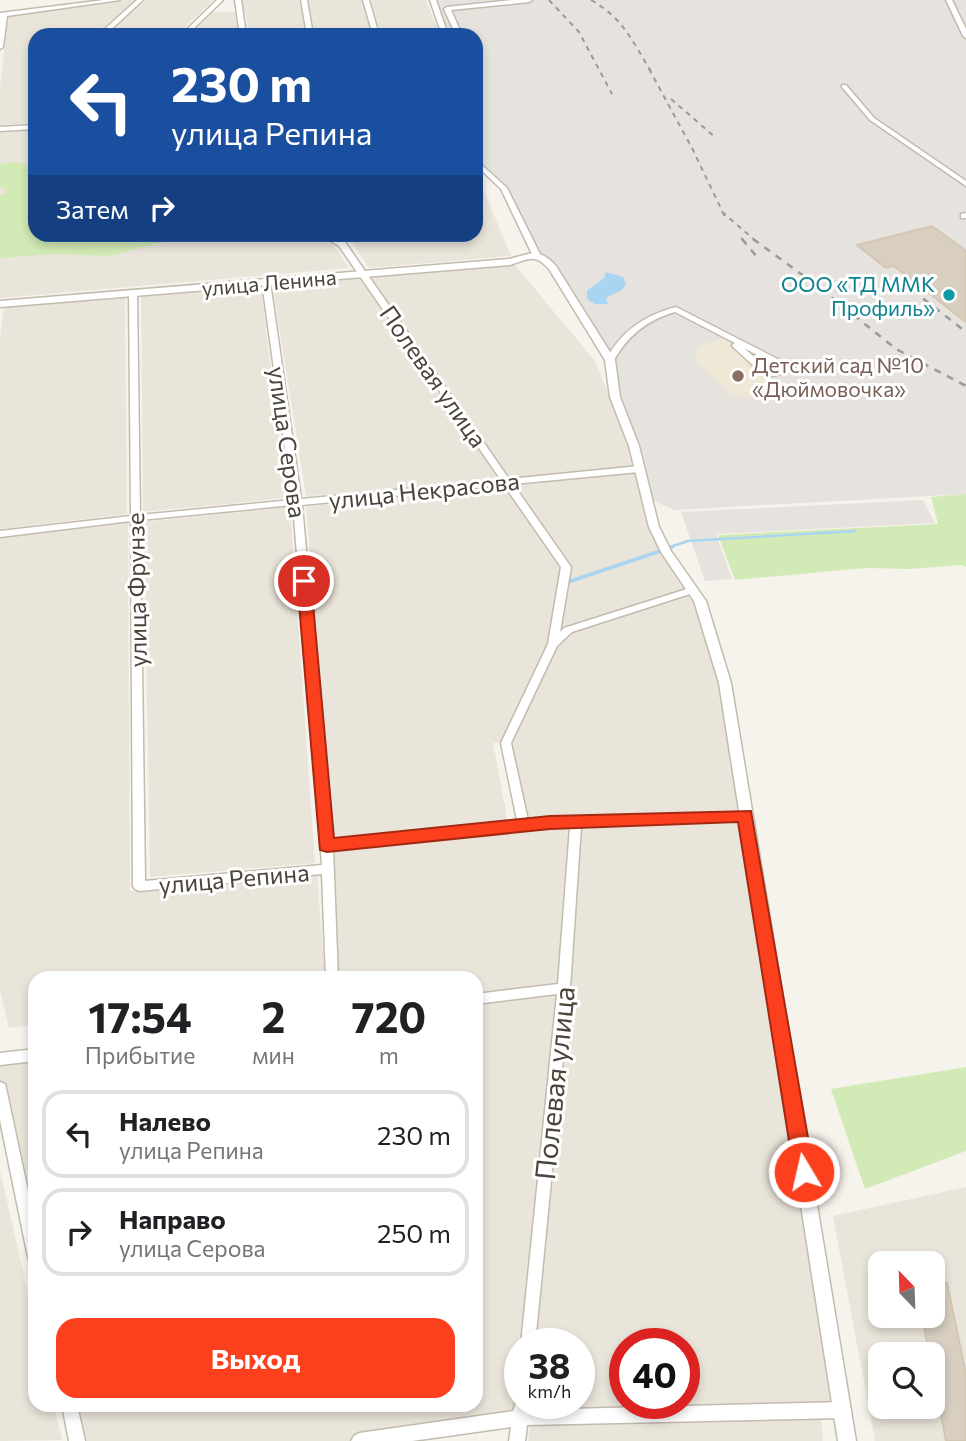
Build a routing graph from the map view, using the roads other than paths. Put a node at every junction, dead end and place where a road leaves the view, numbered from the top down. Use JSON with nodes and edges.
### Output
{"nodes":[{"id":1,"x":117,"y":0,"type":"edge"},
{"id":2,"x":140,"y":0,"type":"edge"},
{"id":3,"x":220,"y":0,"type":"edge"},
{"id":4,"x":238,"y":0,"type":"edge"},
{"id":5,"x":304,"y":0,"type":"edge"},
{"id":6,"x":366,"y":0,"type":"edge"},
{"id":7,"x":433,"y":0,"type":"edge"},
{"id":8,"x":529,"y":0,"type":"edge"},
{"id":9,"x":949,"y":0,"type":"edge"},
{"id":10,"x":2,"y":15,"type":"edge"},
{"id":11,"x":109,"y":28,"type":"edge"},
{"id":12,"x":191,"y":28,"type":"edge"},
{"id":13,"x":242,"y":28,"type":"edge"},
{"id":14,"x":309,"y":28,"type":"edge"},
{"id":15,"x":374,"y":28,"type":"edge"},
{"id":16,"x":443,"y":28,"type":"edge"},
{"id":17,"x":456,"y":28,"type":"edge"},
{"id":18,"x":966,"y":36,"type":"edge"},
{"id":19,"x":0,"y":47,"type":"edge"},
{"id":20,"x":844,"y":86,"type":"dead end"},
{"id":21,"x":28,"y":127,"type":"edge"},
{"id":22,"x":0,"y":129,"type":"edge"},
{"id":23,"x":483,"y":169,"type":"edge"},
{"id":24,"x":966,"y":184,"type":"edge"},
{"id":25,"x":338,"y":242,"type":"edge"},
{"id":26,"x":342,"y":244,"type":"joint"},
{"id":27,"x":536,"y":254,"type":"junction"},
{"id":28,"x":363,"y":274,"type":"junction"},
{"id":29,"x":266,"y":282,"type":"junction"},
{"id":30,"x":133,"y":293,"type":"junction"},
{"id":31,"x":0,"y":304,"type":"edge"},
{"id":32,"x":719,"y":330,"type":"junction"},
{"id":33,"x":610,"y":360,"type":"junction"},
{"id":34,"x":639,"y":469,"type":"junction"},
{"id":35,"x":508,"y":481,"type":"junction"},
{"id":36,"x":297,"y":502,"type":"junction"},
{"id":37,"x":135,"y":518,"type":"junction"},
{"id":38,"x":0,"y":534,"type":"edge"},
{"id":39,"x":693,"y":590,"type":"junction"},
{"id":40,"x":553,"y":644,"type":"junction"},
{"id":41,"x":746,"y":816,"type":"junction"},
{"id":42,"x":576,"y":821,"type":"junction"},
{"id":43,"x":515,"y":825,"type":"junction"},
{"id":44,"x":327,"y":845,"type":"junction"},
{"id":45,"x":328,"y":869,"type":"junction"},
{"id":46,"x":139,"y":887,"type":"joint"},
{"id":47,"x":332,"y":971,"type":"edge"},
{"id":48,"x":564,"y":988,"type":"junction"},
{"id":49,"x":483,"y":998,"type":"edge"},
{"id":50,"x":28,"y":1056,"type":"edge"},
{"id":51,"x":0,"y":1059,"type":"edge"},
{"id":52,"x":0,"y":1088,"type":"edge"},
{"id":53,"x":7,"y":1152,"type":"edge"},
{"id":54,"x":28,"y":1231,"type":"edge"},
{"id":55,"x":530,"y":1328,"type":"edge"},
{"id":56,"x":843,"y":1410,"type":"junction"},
{"id":57,"x":595,"y":1411,"type":"edge"},
{"id":58,"x":71,"y":1412,"type":"edge"},
{"id":59,"x":504,"y":1414,"type":"edge"},
{"id":60,"x":520,"y":1419,"type":"edge"},
{"id":61,"x":77,"y":1441,"type":"edge"},
{"id":62,"x":359,"y":1441,"type":"edge"},
{"id":63,"x":517,"y":1441,"type":"edge"},
{"id":64,"x":847,"y":1441,"type":"edge"}],
"edges":[{"from":1,"to":10,"type":"street"},
{"from":2,"to":11,"type":"street"},
{"from":3,"to":12,"type":"street"},
{"from":4,"to":13,"type":"street"},
{"from":5,"to":14,"type":"street"},
{"from":6,"to":15,"type":"street"},
{"from":7,"to":16,"type":"street"},
{"from":8,"to":17,"type":"street"},
{"from":9,"to":18,"type":"street"},
{"from":10,"to":19,"type":"street"},
{"from":20,"to":24,"type":"street"},
{"from":21,"to":22,"type":"street"},
{"from":23,"to":27,"type":"street"},
{"from":25,"to":26,"type":"street"},
{"from":26,"to":28,"type":"street","name":"Полевая улица"},
{"from":27,"to":28,"type":"street","name":"улица Ленина"},
{"from":27,"to":33,"type":"street"},
{"from":28,"to":29,"type":"street","name":"улица Ленина"},
{"from":28,"to":35,"type":"street","name":"Полевая улица"},
{"from":29,"to":30,"type":"street","name":"улица Ленина"},
{"from":29,"to":36,"type":"street","name":"улица Серова"},
{"from":30,"to":31,"type":"street","name":"улица Ленина"},
{"from":30,"to":37,"type":"street","name":"улица Фрунзе"},
{"from":32,"to":32,"type":"street"},
{"from":32,"to":33,"type":"street"},
{"from":33,"to":34,"type":"street"},
{"from":34,"to":35,"type":"street","name":"улица Некрасова"},
{"from":34,"to":39,"type":"street"},
{"from":35,"to":36,"type":"street","name":"улица Некрасова"},
{"from":35,"to":40,"type":"street","name":"Полевая улица"},
{"from":36,"to":37,"type":"street","name":"улица Некрасова"},
{"from":36,"to":44,"type":"street","name":"улица Серова"},
{"from":37,"to":38,"type":"street","name":"улица Некрасова"},
{"from":37,"to":46,"type":"street","name":"улица Фрунзе"},
{"from":39,"to":40,"type":"street"},
{"from":39,"to":41,"type":"street"},
{"from":40,"to":43,"type":"street","name":"Полевая улица"},
{"from":41,"to":42,"type":"street","name":"улица Репина"},
{"from":41,"to":56,"type":"street"},
{"from":42,"to":43,"type":"street","name":"улица Репина"},
{"from":42,"to":48,"type":"street","name":"Полевая улица"},
{"from":43,"to":44,"type":"street","name":"улица Репина"},
{"from":44,"to":45,"type":"street","name":"улица Серова"},
{"from":45,"to":46,"type":"street","name":"улица Репина"},
{"from":45,"to":47,"type":"street","name":"улица Серова"},
{"from":48,"to":49,"type":"street"},
{"from":48,"to":55,"type":"street","name":"Полевая улица"},
{"from":50,"to":51,"type":"street"},
{"from":52,"to":53,"type":"street"},
{"from":53,"to":54,"type":"street"},
{"from":56,"to":57,"type":"street"},
{"from":56,"to":64,"type":"street"},
{"from":58,"to":61,"type":"street"},
{"from":59,"to":62,"type":"street"},
{"from":60,"to":63,"type":"street"}]}
